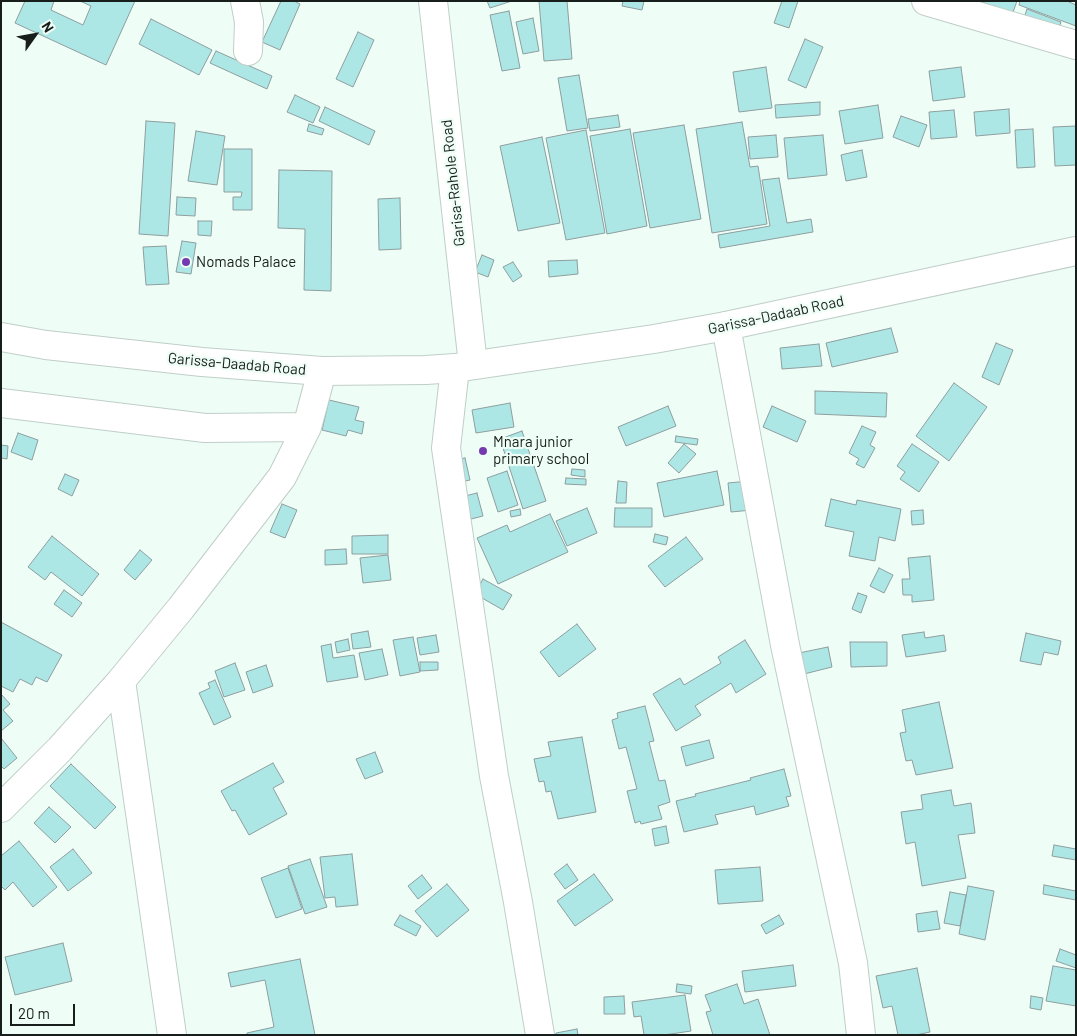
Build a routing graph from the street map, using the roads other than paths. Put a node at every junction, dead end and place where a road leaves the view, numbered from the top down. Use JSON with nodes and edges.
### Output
{"nodes":[{"id":1,"x":245,"y":1,"type":"edge"},
{"id":2,"x":433,"y":1,"type":"edge"},
{"id":3,"x":926,"y":1,"type":"edge"},
{"id":4,"x":1076,"y":46,"type":"edge"},
{"id":5,"x":248,"y":51,"type":"dead end"},
{"id":6,"x":1076,"y":251,"type":"edge"},
{"id":7,"x":726,"y":326,"type":"junction"},
{"id":8,"x":1,"y":338,"type":"edge"},
{"id":9,"x":464,"y":366,"type":"junction"},
{"id":10,"x":322,"y":371,"type":"junction"},
{"id":11,"x":1,"y":404,"type":"edge"},
{"id":12,"x":307,"y":427,"type":"junction"},
{"id":13,"x":122,"y":681,"type":"junction"},
{"id":14,"x":1,"y":808,"type":"edge"},
{"id":15,"x":172,"y":1035,"type":"edge"},
{"id":16,"x":540,"y":1035,"type":"edge"},
{"id":17,"x":861,"y":1035,"type":"edge"}],
"edges":[{"from":1,"to":5,"type":"main road"},
{"from":2,"to":9,"type":"main road","name":"Garisa-Rahole Road"},
{"from":3,"to":4,"type":"main road"},
{"from":6,"to":7,"type":"main road","name":"Garissa-Dadaab Road"},
{"from":7,"to":9,"type":"main road","name":"Garissa-Dadaab Road"},
{"from":7,"to":17,"type":"main road"},
{"from":8,"to":10,"type":"main road","name":"Garissa-Daadab Road"},
{"from":9,"to":10,"type":"main road","name":"Garissa-Daadab Road"},
{"from":9,"to":16,"type":"main road","name":"Garisa-Rahole Road"},
{"from":10,"to":12,"type":"main road"},
{"from":11,"to":12,"type":"main road"},
{"from":12,"to":13,"type":"main road"},
{"from":13,"to":14,"type":"main road"},
{"from":13,"to":15,"type":"main road"}]}
